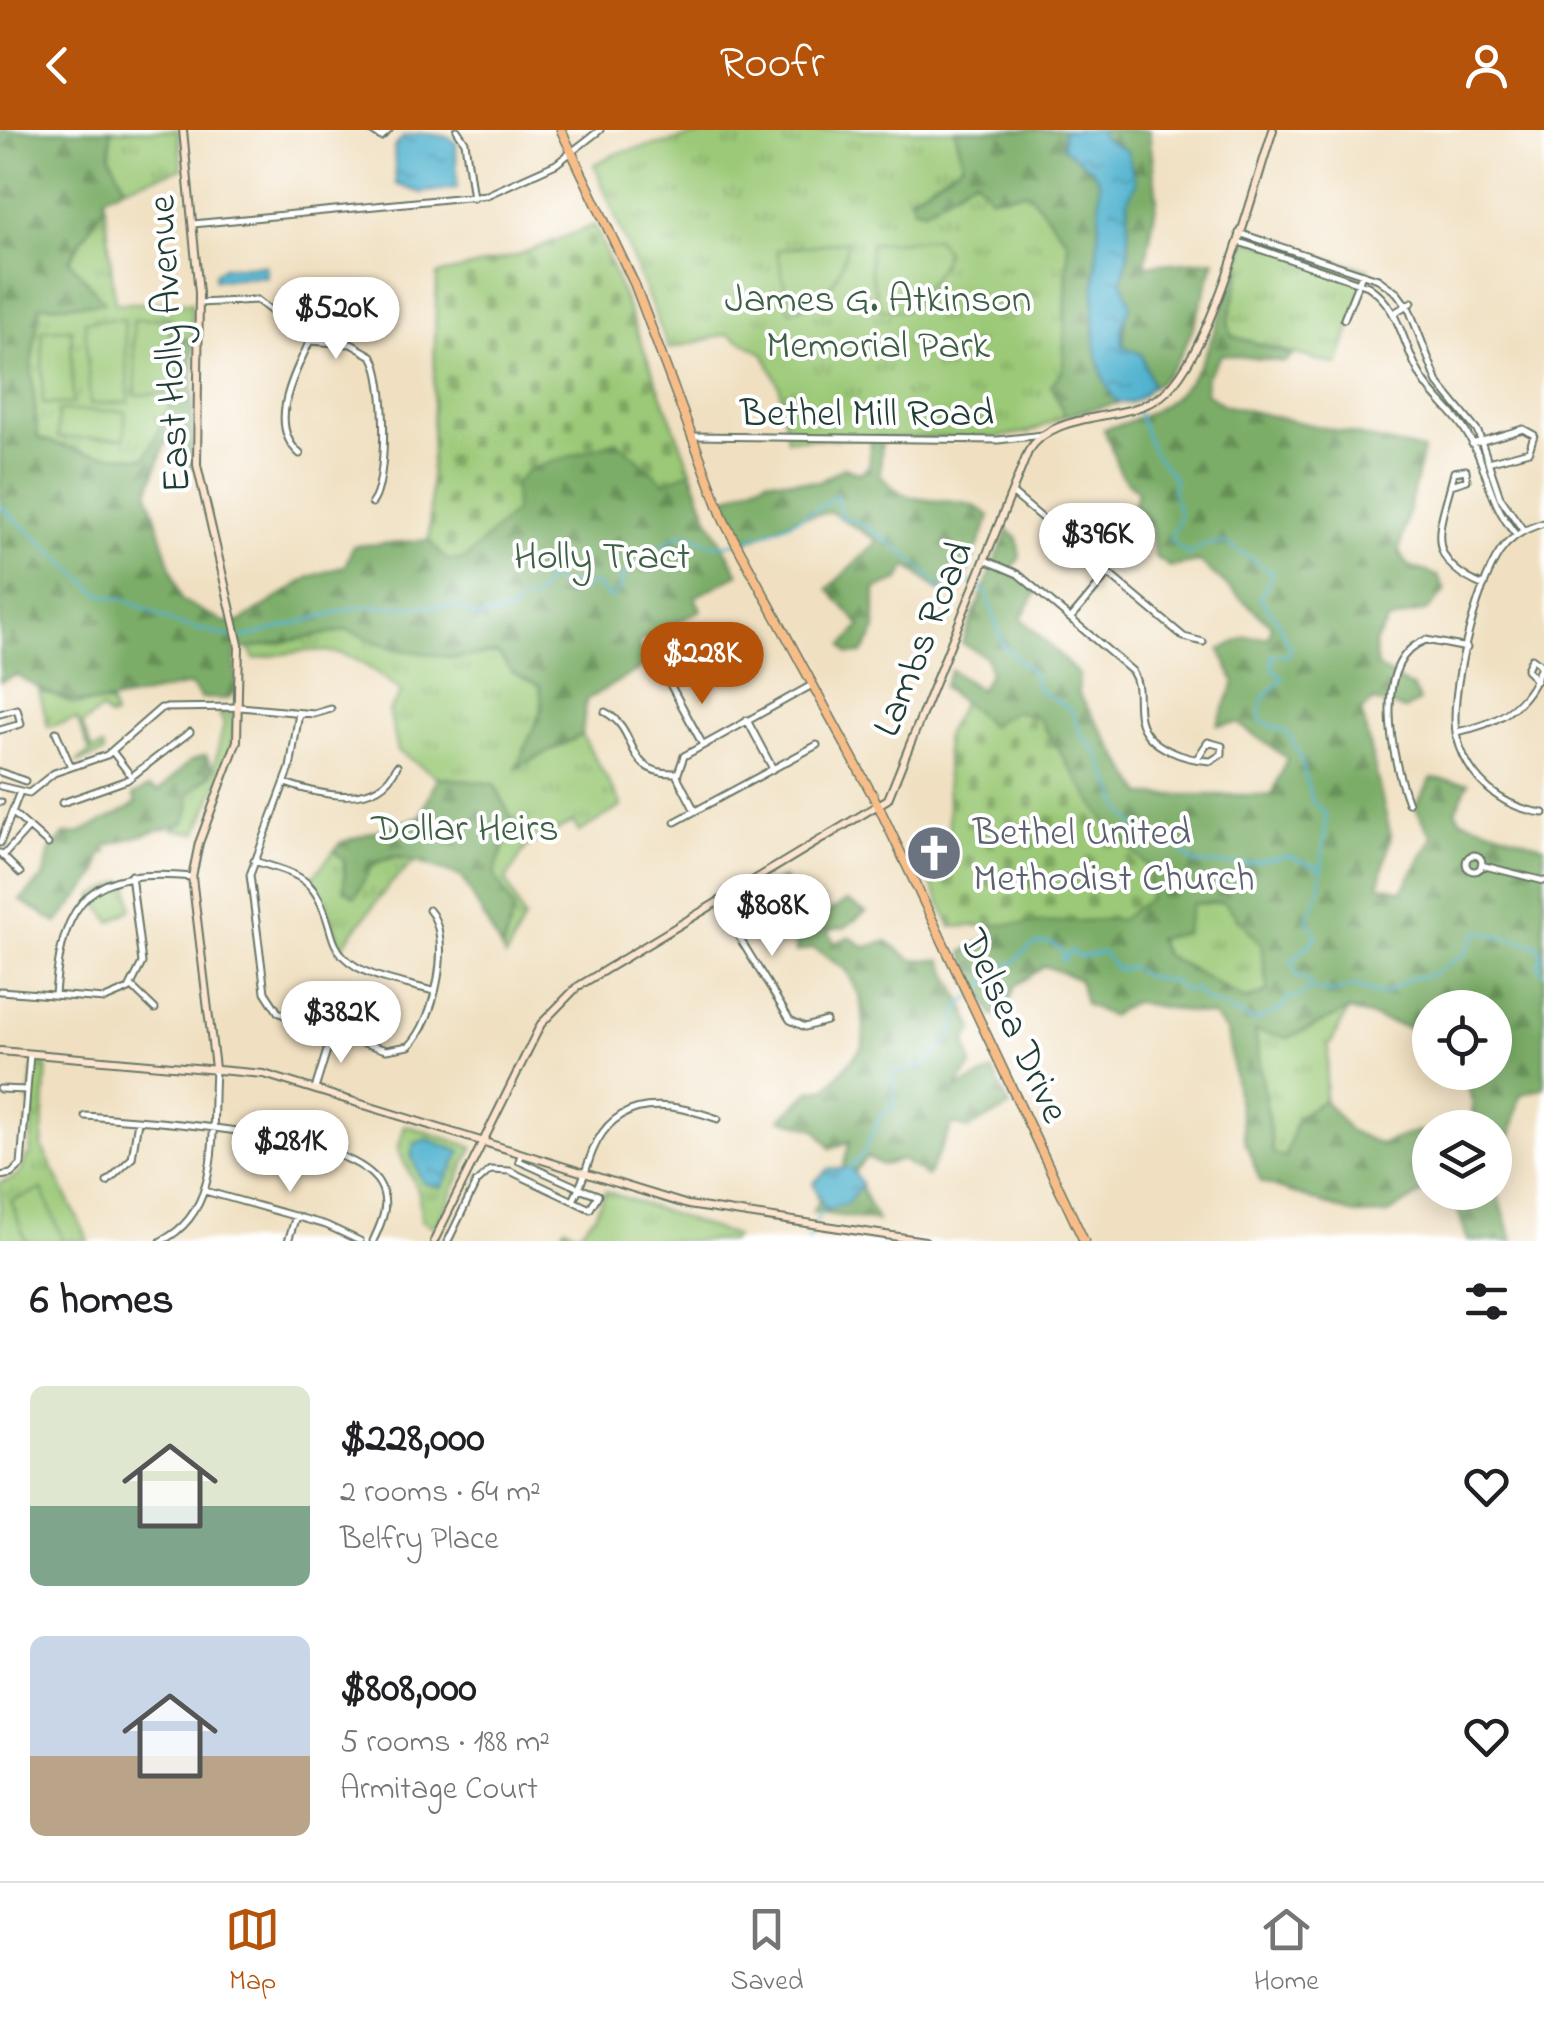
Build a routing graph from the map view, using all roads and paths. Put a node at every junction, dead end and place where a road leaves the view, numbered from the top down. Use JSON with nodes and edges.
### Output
{"nodes":[{"id":1,"x":182,"y":130,"type":"edge"},
{"id":2,"x":370,"y":130,"type":"edge"},
{"id":3,"x":389,"y":130,"type":"edge"},
{"id":4,"x":457,"y":130,"type":"edge"},
{"id":5,"x":561,"y":130,"type":"edge"},
{"id":6,"x":600,"y":130,"type":"edge"},
{"id":7,"x":1273,"y":130,"type":"edge"},
{"id":8,"x":572,"y":153,"type":"junction"},
{"id":9,"x":473,"y":198,"type":"junction"},
{"id":10,"x":192,"y":224,"type":"junction"},
{"id":11,"x":1238,"y":237,"type":"junction"},
{"id":12,"x":1362,"y":274,"type":"junction"},
{"id":13,"x":1359,"y":283,"type":"junction"},
{"id":14,"x":199,"y":303,"type":"junction"},
{"id":15,"x":1409,"y":304,"type":"junction"},
{"id":16,"x":1394,"y":313,"type":"junction"},
{"id":17,"x":1344,"y":319,"type":"dead end"},
{"id":18,"x":310,"y":342,"type":"junction"},
{"id":19,"x":1450,"y":399,"type":"junction"},
{"id":20,"x":1444,"y":405,"type":"junction"},
{"id":21,"x":1461,"y":411,"type":"junction"},
{"id":22,"x":1454,"y":416,"type":"junction"},
{"id":23,"x":1042,"y":435,"type":"junction"},
{"id":24,"x":690,"y":436,"type":"junction"},
{"id":25,"x":1481,"y":441,"type":"junction"},
{"id":26,"x":1472,"y":444,"type":"junction"},
{"id":27,"x":300,"y":454,"type":"dead end"},
{"id":28,"x":1488,"y":462,"type":"junction"},
{"id":29,"x":1480,"y":465,"type":"junction"},
{"id":30,"x":1451,"y":485,"type":"dead end"},
{"id":31,"x":1012,"y":493,"type":"junction"},
{"id":32,"x":372,"y":504,"type":"dead end"},
{"id":33,"x":1544,"y":523,"type":"edge"},
{"id":34,"x":1523,"y":530,"type":"junction"},
{"id":35,"x":1516,"y":536,"type":"junction"},
{"id":36,"x":984,"y":560,"type":"junction"},
{"id":37,"x":1108,"y":574,"type":"junction"},
{"id":38,"x":1484,"y":586,"type":"junction"},
{"id":39,"x":1071,"y":618,"type":"junction"},
{"id":40,"x":1204,"y":642,"type":"dead end"},
{"id":41,"x":1467,"y":648,"type":"junction"},
{"id":42,"x":1536,"y":681,"type":"dead end"},
{"id":43,"x":812,"y":685,"type":"junction"},
{"id":44,"x":670,"y":686,"type":"dead end"},
{"id":45,"x":240,"y":706,"type":"junction"},
{"id":46,"x":331,"y":709,"type":"dead end"},
{"id":47,"x":605,"y":712,"type":"dead end"},
{"id":48,"x":299,"y":713,"type":"junction"},
{"id":49,"x":0,"y":714,"type":"edge"},
{"id":50,"x":747,"y":720,"type":"junction"},
{"id":51,"x":0,"y":730,"type":"edge"},
{"id":52,"x":56,"y":732,"type":"dead end"},
{"id":53,"x":190,"y":732,"type":"dead end"},
{"id":54,"x":1456,"y":732,"type":"junction"},
{"id":55,"x":703,"y":744,"type":"junction"},
{"id":56,"x":817,"y":746,"type":"dead end"},
{"id":57,"x":112,"y":751,"type":"junction"},
{"id":58,"x":1198,"y":757,"type":"junction"},
{"id":59,"x":397,"y":766,"type":"dead end"},
{"id":60,"x":71,"y":767,"type":"junction"},
{"id":61,"x":773,"y":769,"type":"junction"},
{"id":62,"x":0,"y":772,"type":"edge"},
{"id":63,"x":676,"y":773,"type":"junction"},
{"id":64,"x":131,"y":776,"type":"junction"},
{"id":65,"x":25,"y":782,"type":"dead end"},
{"id":66,"x":286,"y":783,"type":"junction"},
{"id":67,"x":0,"y":786,"type":"edge"},
{"id":68,"x":19,"y":794,"type":"junction"},
{"id":69,"x":62,"y":803,"type":"dead end"},
{"id":70,"x":1408,"y":803,"type":"dead end"},
{"id":71,"x":879,"y":807,"type":"junction"},
{"id":72,"x":695,"y":812,"type":"junction"},
{"id":73,"x":13,"y":813,"type":"junction"},
{"id":74,"x":1544,"y":813,"type":"edge"},
{"id":75,"x":675,"y":822,"type":"dead end"},
{"id":76,"x":29,"y":828,"type":"junction"},
{"id":77,"x":0,"y":843,"type":"edge"},
{"id":78,"x":48,"y":844,"type":"dead end"},
{"id":79,"x":1,"y":854,"type":"edge"},
{"id":80,"x":254,"y":862,"type":"junction"},
{"id":81,"x":1482,"y":865,"type":"dead end"},
{"id":82,"x":20,"y":873,"type":"dead end"},
{"id":83,"x":130,"y":875,"type":"junction"},
{"id":84,"x":192,"y":876,"type":"junction"},
{"id":85,"x":1544,"y":881,"type":"edge"},
{"id":86,"x":718,"y":903,"type":"junction"},
{"id":87,"x":429,"y":910,"type":"dead end"},
{"id":88,"x":132,"y":987,"type":"junction"},
{"id":89,"x":0,"y":991,"type":"edge"},
{"id":90,"x":432,"y":991,"type":"junction"},
{"id":91,"x":55,"y":996,"type":"junction"},
{"id":92,"x":155,"y":1009,"type":"dead end"},
{"id":93,"x":826,"y":1021,"type":"dead end"},
{"id":94,"x":332,"y":1034,"type":"junction"},
{"id":95,"x":0,"y":1051,"type":"edge"},
{"id":96,"x":30,"y":1053,"type":"junction"},
{"id":97,"x":215,"y":1068,"type":"junction"},
{"id":98,"x":0,"y":1088,"type":"edge"},
{"id":99,"x":316,"y":1089,"type":"junction"},
{"id":100,"x":27,"y":1090,"type":"junction"},
{"id":101,"x":85,"y":1116,"type":"dead end"},
{"id":102,"x":718,"y":1119,"type":"dead end"},
{"id":103,"x":138,"y":1120,"type":"junction"},
{"id":104,"x":211,"y":1126,"type":"junction"},
{"id":105,"x":482,"y":1140,"type":"junction"},
{"id":106,"x":520,"y":1157,"type":"junction"},
{"id":107,"x":510,"y":1171,"type":"junction"},
{"id":108,"x":586,"y":1174,"type":"junction"},
{"id":109,"x":0,"y":1176,"type":"edge"},
{"id":110,"x":107,"y":1182,"type":"dead end"},
{"id":111,"x":580,"y":1188,"type":"junction"},
{"id":112,"x":204,"y":1191,"type":"junction"},
{"id":113,"x":573,"y":1200,"type":"junction"},
{"id":114,"x":296,"y":1216,"type":"junction"},
{"id":115,"x":161,"y":1241,"type":"edge"},
{"id":116,"x":288,"y":1241,"type":"edge"},
{"id":117,"x":360,"y":1241,"type":"edge"},
{"id":118,"x":373,"y":1241,"type":"edge"},
{"id":119,"x":434,"y":1241,"type":"edge"},
{"id":120,"x":448,"y":1241,"type":"edge"},
{"id":121,"x":925,"y":1241,"type":"edge"},
{"id":122,"x":1084,"y":1241,"type":"edge"}],
"edges":[{"from":1,"to":10,"type":"main road","name":"East Holly Avenue"},
{"from":2,"to":3,"type":"street"},
{"from":4,"to":9,"type":"street"},
{"from":5,"to":8,"type":"main road","name":"Delsea Drive"},
{"from":6,"to":8,"type":"street"},
{"from":7,"to":11,"type":"main road"},
{"from":8,"to":9,"type":"street"},
{"from":8,"to":24,"type":"main road","name":"Delsea Drive"},
{"from":9,"to":10,"type":"street"},
{"from":10,"to":14,"type":"main road","name":"East Holly Avenue"},
{"from":11,"to":12,"type":"street"},
{"from":11,"to":13,"type":"street"},
{"from":11,"to":23,"type":"main road"},
{"from":12,"to":13,"type":"street"},
{"from":12,"to":15,"type":"street"},
{"from":13,"to":16,"type":"street"},
{"from":13,"to":17,"type":"street"},
{"from":14,"to":18,"type":"street"},
{"from":14,"to":45,"type":"main road","name":"East Holly Avenue"},
{"from":15,"to":16,"type":"street"},
{"from":15,"to":19,"type":"street"},
{"from":16,"to":20,"type":"street"},
{"from":18,"to":27,"type":"street"},
{"from":18,"to":32,"type":"street"},
{"from":19,"to":20,"type":"street"},
{"from":19,"to":21,"type":"street"},
{"from":20,"to":22,"type":"street"},
{"from":21,"to":22,"type":"street"},
{"from":21,"to":25,"type":"street"},
{"from":22,"to":26,"type":"street"},
{"from":23,"to":24,"type":"street","name":"Bethel Mill Road"},
{"from":23,"to":31,"type":"main road","name":"Lambs Road"},
{"from":24,"to":43,"type":"main road","name":"Delsea Drive"},
{"from":25,"to":26,"type":"street"},
{"from":25,"to":28,"type":"street"},
{"from":25,"to":28,"type":"street"},
{"from":26,"to":29,"type":"street"},
{"from":28,"to":29,"type":"street"},
{"from":28,"to":34,"type":"street"},
{"from":29,"to":35,"type":"street"},
{"from":30,"to":38,"type":"street"},
{"from":31,"to":36,"type":"main road","name":"Lambs Road"},
{"from":31,"to":37,"type":"street"},
{"from":33,"to":34,"type":"street"},
{"from":34,"to":35,"type":"street"},
{"from":35,"to":38,"type":"street"},
{"from":36,"to":39,"type":"street"},
{"from":36,"to":71,"type":"main road","name":"Lambs Road"},
{"from":37,"to":39,"type":"street"},
{"from":37,"to":40,"type":"street"},
{"from":38,"to":41,"type":"street"},
{"from":39,"to":58,"type":"street"},
{"from":41,"to":54,"type":"street"},
{"from":41,"to":70,"type":"street"},
{"from":42,"to":54,"type":"street"},
{"from":43,"to":50,"type":"street"},
{"from":43,"to":71,"type":"main road","name":"Delsea Drive"},
{"from":44,"to":55,"type":"street"},
{"from":45,"to":48,"type":"street"},
{"from":45,"to":57,"type":"street"},
{"from":45,"to":84,"type":"main road","name":"East Holly Avenue"},
{"from":46,"to":48,"type":"street"},
{"from":47,"to":63,"type":"street"},
{"from":48,"to":66,"type":"street"},
{"from":49,"to":51,"type":"street"},
{"from":50,"to":55,"type":"street"},
{"from":50,"to":61,"type":"street"},
{"from":52,"to":60,"type":"street"},
{"from":53,"to":64,"type":"street"},
{"from":54,"to":74,"type":"street"},
{"from":55,"to":63,"type":"street"},
{"from":56,"to":61,"type":"street"},
{"from":57,"to":60,"type":"street"},
{"from":57,"to":64,"type":"street"},
{"from":58,"to":58,"type":"street"},
{"from":59,"to":66,"type":"street"},
{"from":60,"to":68,"type":"street"},
{"from":61,"to":72,"type":"street"},
{"from":62,"to":65,"type":"street"},
{"from":63,"to":72,"type":"street"},
{"from":64,"to":69,"type":"street"},
{"from":66,"to":80,"type":"street"},
{"from":67,"to":68,"type":"street"},
{"from":68,"to":73,"type":"street"},
{"from":71,"to":86,"type":"main road"},
{"from":71,"to":122,"type":"main road","name":"Delsea Drive"},
{"from":72,"to":75,"type":"street"},
{"from":73,"to":76,"type":"street"},
{"from":73,"to":77,"type":"street"},
{"from":76,"to":78,"type":"street"},
{"from":76,"to":79,"type":"street"},
{"from":79,"to":82,"type":"street"},
{"from":80,"to":90,"type":"street"},
{"from":80,"to":94,"type":"street"},
{"from":81,"to":85,"type":"street"},
{"from":83,"to":84,"type":"street"},
{"from":83,"to":88,"type":"street"},
{"from":83,"to":91,"type":"street"},
{"from":84,"to":97,"type":"main road","name":"East Holly Avenue"},
{"from":86,"to":93,"type":"street"},
{"from":86,"to":105,"type":"main road"},
{"from":87,"to":90,"type":"street"},
{"from":88,"to":91,"type":"street"},
{"from":88,"to":92,"type":"street"},
{"from":89,"to":91,"type":"street"},
{"from":90,"to":94,"type":"street"},
{"from":94,"to":99,"type":"street"},
{"from":95,"to":96,"type":"main road"},
{"from":96,"to":97,"type":"main road"},
{"from":96,"to":100,"type":"street"},
{"from":97,"to":99,"type":"main road"},
{"from":97,"to":104,"type":"street","name":"East Holly Avenue"},
{"from":98,"to":100,"type":"street"},
{"from":99,"to":105,"type":"main road"},
{"from":100,"to":109,"type":"street"},
{"from":101,"to":103,"type":"street"},
{"from":102,"to":108,"type":"street"},
{"from":103,"to":104,"type":"street"},
{"from":103,"to":110,"type":"street"},
{"from":104,"to":112,"type":"street","name":"East Holly Avenue"},
{"from":104,"to":118,"type":"street"},
{"from":105,"to":106,"type":"main road"},
{"from":105,"to":119,"type":"main road"},
{"from":106,"to":107,"type":"street"},
{"from":106,"to":108,"type":"main road"},
{"from":106,"to":111,"type":"street"},
{"from":107,"to":113,"type":"street"},
{"from":107,"to":120,"type":"street"},
{"from":108,"to":111,"type":"street"},
{"from":108,"to":121,"type":"main road"},
{"from":111,"to":113,"type":"street"},
{"from":111,"to":113,"type":"street"},
{"from":112,"to":114,"type":"street"},
{"from":112,"to":115,"type":"street","name":"East Holly Avenue"},
{"from":114,"to":116,"type":"street"},
{"from":114,"to":117,"type":"street"}]}
